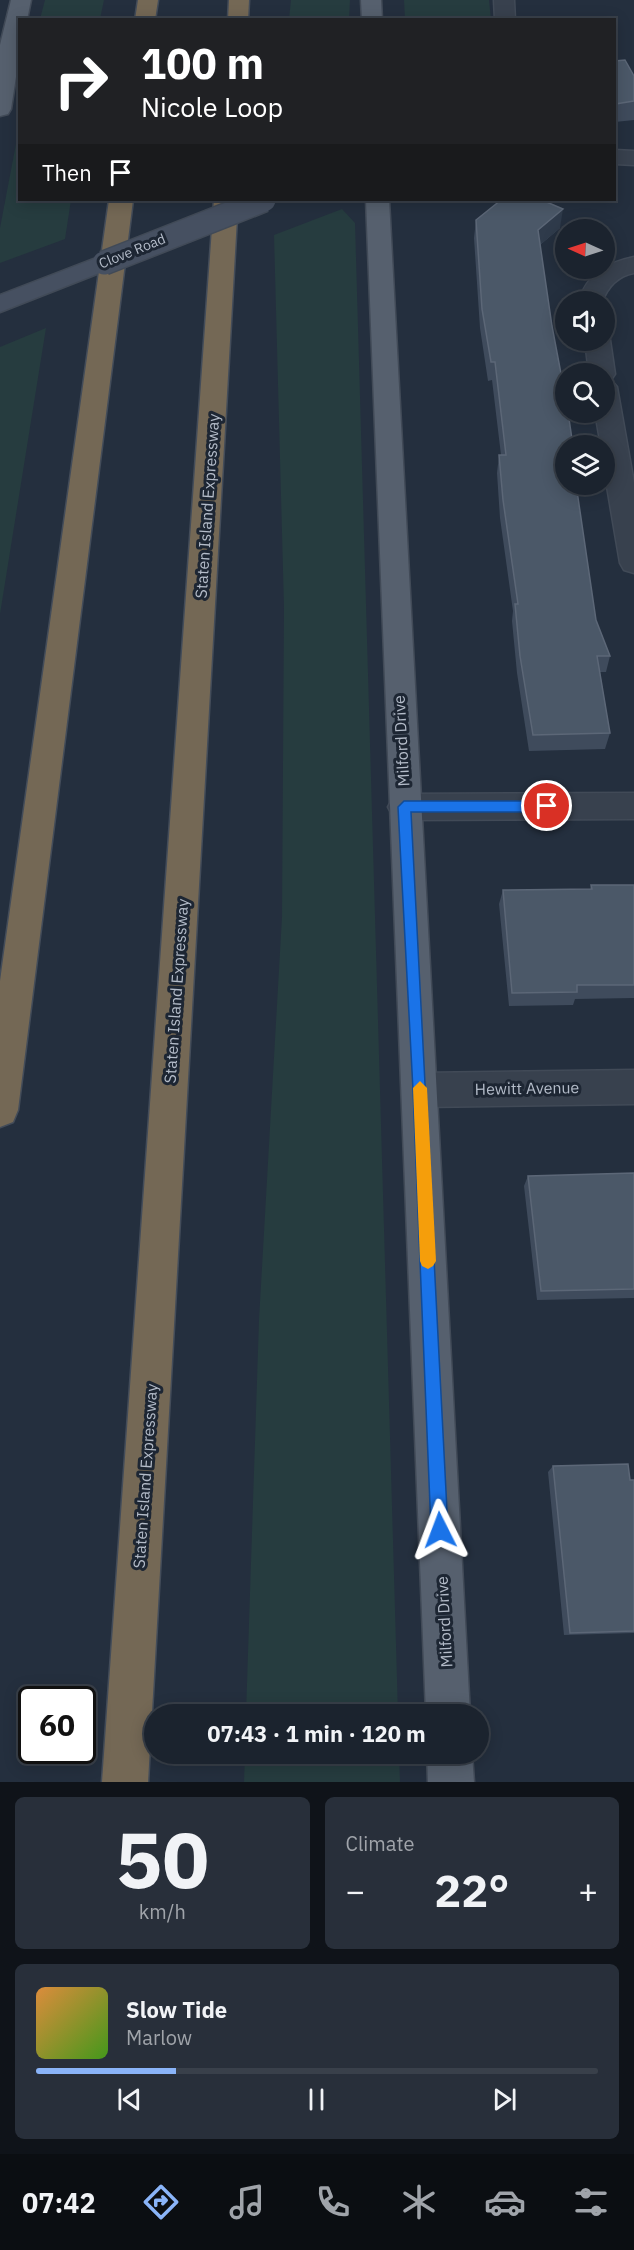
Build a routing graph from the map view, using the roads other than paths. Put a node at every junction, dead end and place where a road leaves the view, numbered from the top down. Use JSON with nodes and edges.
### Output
{"nodes":[{"id":1,"x":21,"y":0,"type":"edge"},
{"id":2,"x":148,"y":0,"type":"edge"},
{"id":3,"x":239,"y":0,"type":"edge"},
{"id":4,"x":370,"y":0,"type":"edge"},
{"id":5,"x":504,"y":0,"type":"edge"},
{"id":6,"x":145,"y":18,"type":"edge"},
{"id":7,"x":238,"y":18,"type":"edge"},
{"id":8,"x":372,"y":18,"type":"edge"},
{"id":9,"x":505,"y":18,"type":"edge"},
{"id":10,"x":8,"y":55,"type":"junction"},
{"id":11,"x":0,"y":77,"type":"edge"},
{"id":12,"x":0,"y":109,"type":"edge"},
{"id":13,"x":616,"y":157,"type":"edge"},
{"id":14,"x":634,"y":158,"type":"edge"},
{"id":15,"x":121,"y":201,"type":"edge"},
{"id":16,"x":226,"y":201,"type":"edge"},
{"id":17,"x":261,"y":201,"type":"edge"},
{"id":18,"x":376,"y":201,"type":"edge"},
{"id":19,"x":634,"y":265,"type":"edge"},
{"id":20,"x":595,"y":291,"type":"edge"},
{"id":21,"x":1,"y":303,"type":"edge"},
{"id":22,"x":610,"y":423,"type":"edge"},
{"id":23,"x":634,"y":563,"type":"edge"},
{"id":24,"x":634,"y":806,"type":"edge"},
{"id":25,"x":404,"y":807,"type":"junction"},
{"id":26,"x":634,"y":1087,"type":"edge"},
{"id":27,"x":420,"y":1090,"type":"junction"},
{"id":28,"x":0,"y":1110,"type":"edge"},
{"id":29,"x":448,"y":1704,"type":"edge"},
{"id":30,"x":450,"y":1764,"type":"edge"},
{"id":31,"x":125,"y":1782,"type":"edge"},
{"id":32,"x":451,"y":1782,"type":"edge"}],
"edges":[{"from":1,"to":10,"type":"main road"},
{"from":2,"to":6,"type":"highway"},
{"from":3,"to":7,"type":"highway"},
{"from":4,"to":8,"type":"main road"},
{"from":5,"to":9,"type":"street"},
{"from":10,"to":11,"type":"main road"},
{"from":10,"to":12,"type":"main road"},
{"from":13,"to":14,"type":"street"},
{"from":15,"to":28,"type":"highway"},
{"from":16,"to":31,"type":"highway","name":"Staten Island Expressway"},
{"from":17,"to":21,"type":"main road","name":"Clove Road","bridge":true},
{"from":18,"to":25,"type":"main road","name":"Milford Drive"},
{"from":19,"to":20,"type":"street"},
{"from":22,"to":23,"type":"street"},
{"from":24,"to":25,"type":"street"},
{"from":25,"to":27,"type":"main road","name":"Milford Drive"},
{"from":26,"to":27,"type":"street","name":"Hewitt Avenue"},
{"from":27,"to":29,"type":"main road","name":"Milford Drive"},
{"from":30,"to":32,"type":"main road"}]}
